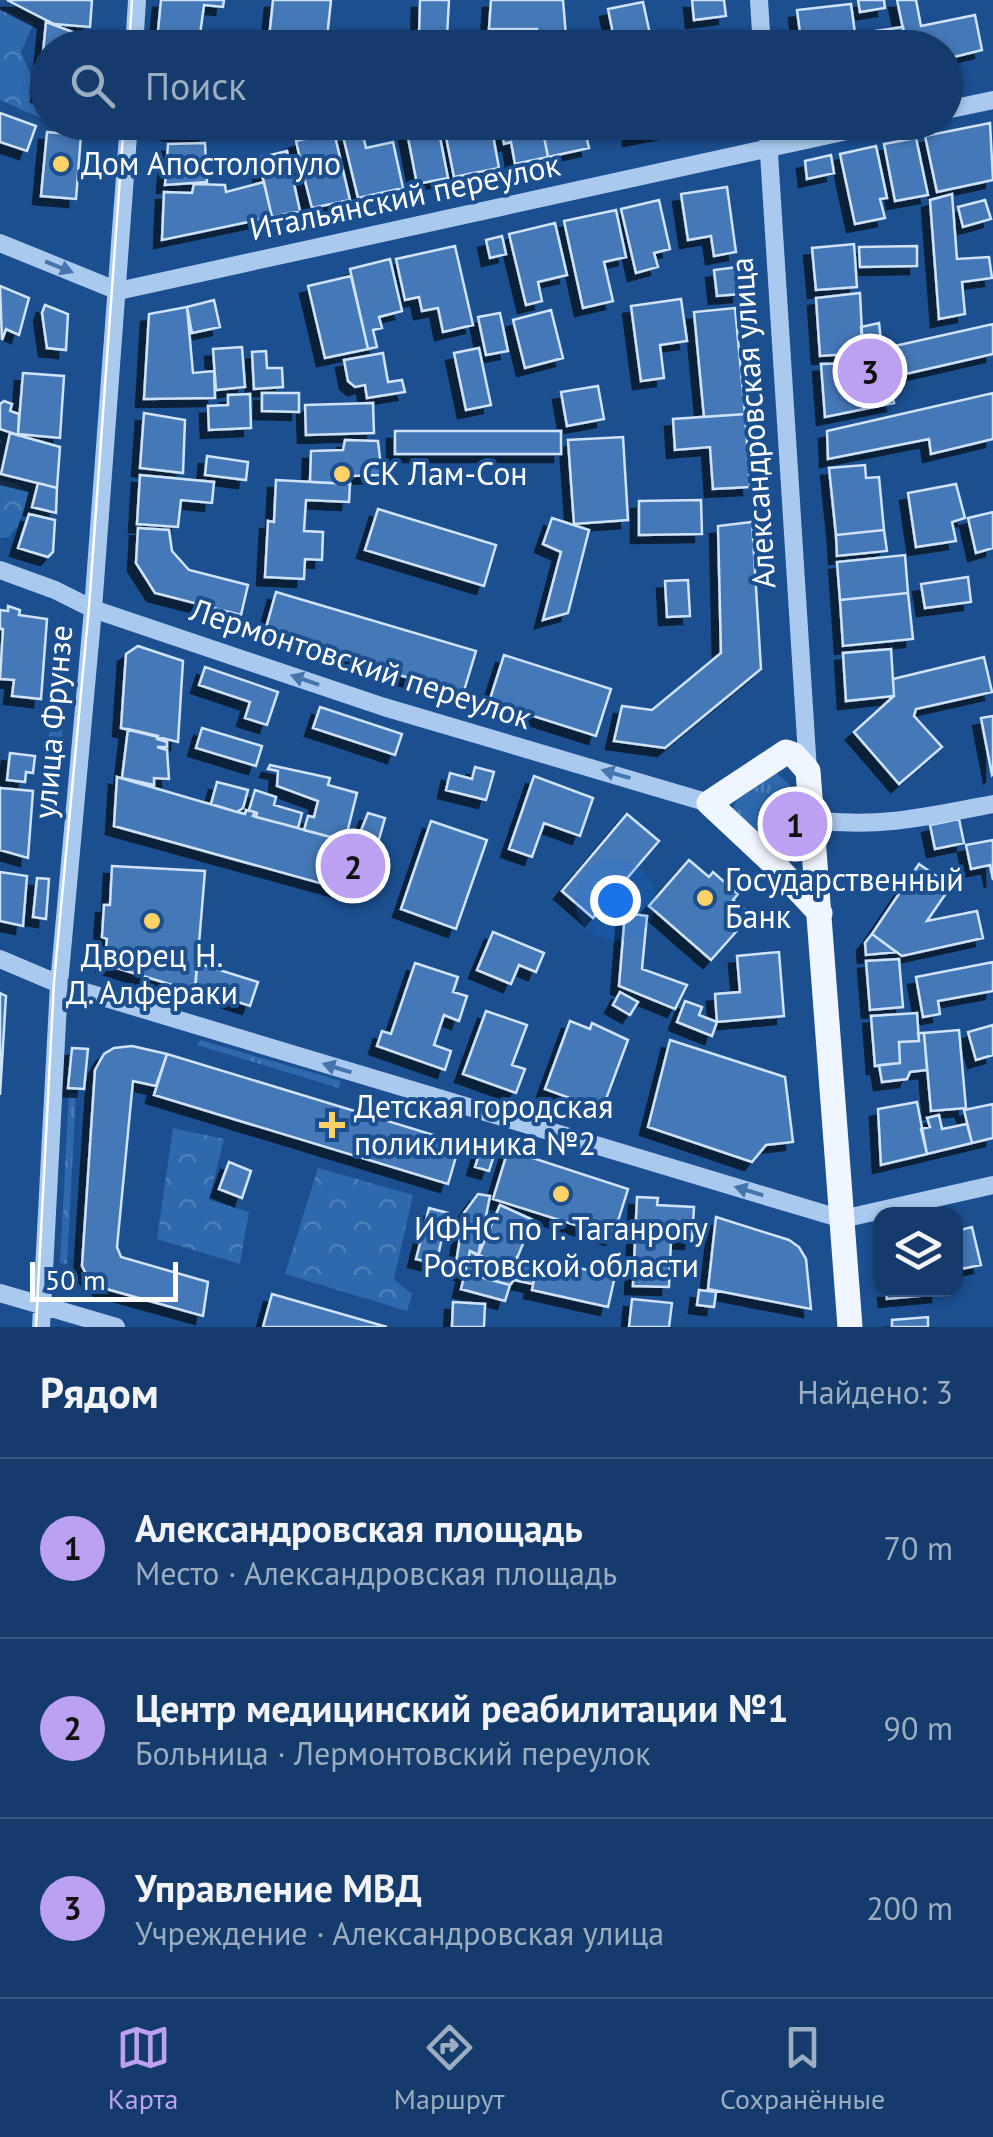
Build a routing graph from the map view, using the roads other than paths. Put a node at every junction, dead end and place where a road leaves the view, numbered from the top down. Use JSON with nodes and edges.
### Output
{"nodes":[{"id":1,"x":137,"y":0,"type":"edge"},
{"id":2,"x":759,"y":0,"type":"edge"},
{"id":3,"x":135,"y":30,"type":"edge"},
{"id":4,"x":761,"y":30,"type":"edge"},
{"id":5,"x":993,"y":100,"type":"edge"},
{"id":6,"x":963,"y":106,"type":"edge"},
{"id":7,"x":128,"y":140,"type":"edge"},
{"id":8,"x":768,"y":140,"type":"edge"},
{"id":9,"x":806,"y":140,"type":"edge"},
{"id":10,"x":769,"y":148,"type":"junction"},
{"id":11,"x":0,"y":242,"type":"edge"},
{"id":12,"x":118,"y":291,"type":"junction"},
{"id":13,"x":0,"y":570,"type":"edge"},
{"id":14,"x":94,"y":609,"type":"junction"},
{"id":15,"x":804,"y":720,"type":"junction"},
{"id":16,"x":774,"y":757,"type":"junction"},
{"id":17,"x":808,"y":771,"type":"junction"},
{"id":18,"x":709,"y":803,"type":"junction"},
{"id":19,"x":993,"y":804,"type":"edge"},
{"id":20,"x":813,"y":830,"type":"junction"},
{"id":21,"x":772,"y":862,"type":"junction"},
{"id":22,"x":820,"y":913,"type":"junction"},
{"id":23,"x":0,"y":959,"type":"edge"},
{"id":24,"x":58,"y":984,"type":"junction"},
{"id":25,"x":993,"y":1185,"type":"edge"},
{"id":26,"x":842,"y":1219,"type":"junction"},
{"id":27,"x":0,"y":1293,"type":"edge"},
{"id":28,"x":42,"y":1306,"type":"junction"},
{"id":29,"x":40,"y":1327,"type":"edge"},
{"id":30,"x":116,"y":1327,"type":"edge"},
{"id":31,"x":850,"y":1327,"type":"edge"}],
"edges":[{"from":1,"to":3,"type":"street"},
{"from":2,"to":4,"type":"street"},
{"from":5,"to":6,"type":"street"},
{"from":7,"to":12,"type":"street","name":"улица Фрунзе"},
{"from":8,"to":10,"type":"street","name":"Александровская улица"},
{"from":9,"to":10,"type":"street","name":"Итальянский переулок"},
{"from":10,"to":12,"type":"street","name":"Итальянский переулок"},
{"from":10,"to":15,"type":"street","name":"Александровская улица"},
{"from":11,"to":12,"type":"street","one_way":true},
{"from":12,"to":14,"type":"street","name":"улица Фрунзе"},
{"from":13,"to":14,"type":"street","name":"Лермонтовский переулок"},
{"from":18,"to":14,"type":"street","name":"Лермонтовский переулок","one_way":true},
{"from":14,"to":24,"type":"street","name":"улица Фрунзе"},
{"from":15,"to":16,"type":"street"},
{"from":15,"to":17,"type":"street","name":"Александровская улица"},
{"from":16,"to":17,"type":"main road"},
{"from":16,"to":18,"type":"main road"},
{"from":17,"to":20,"type":"main road"},
{"from":18,"to":21,"type":"main road"},
{"from":19,"to":20,"type":"street"},
{"from":20,"to":21,"type":"main road"},
{"from":20,"to":22,"type":"main road"},
{"from":21,"to":22,"type":"main road"},
{"from":22,"to":26,"type":"main road"},
{"from":23,"to":24,"type":"street"},
{"from":26,"to":24,"type":"street","one_way":true},
{"from":24,"to":28,"type":"street","name":"улица Фрунзе"},
{"from":25,"to":26,"type":"street"},
{"from":26,"to":31,"type":"main road"},
{"from":27,"to":28,"type":"street"},
{"from":28,"to":29,"type":"street","name":"улица Фрунзе"},
{"from":28,"to":30,"type":"street"}]}
